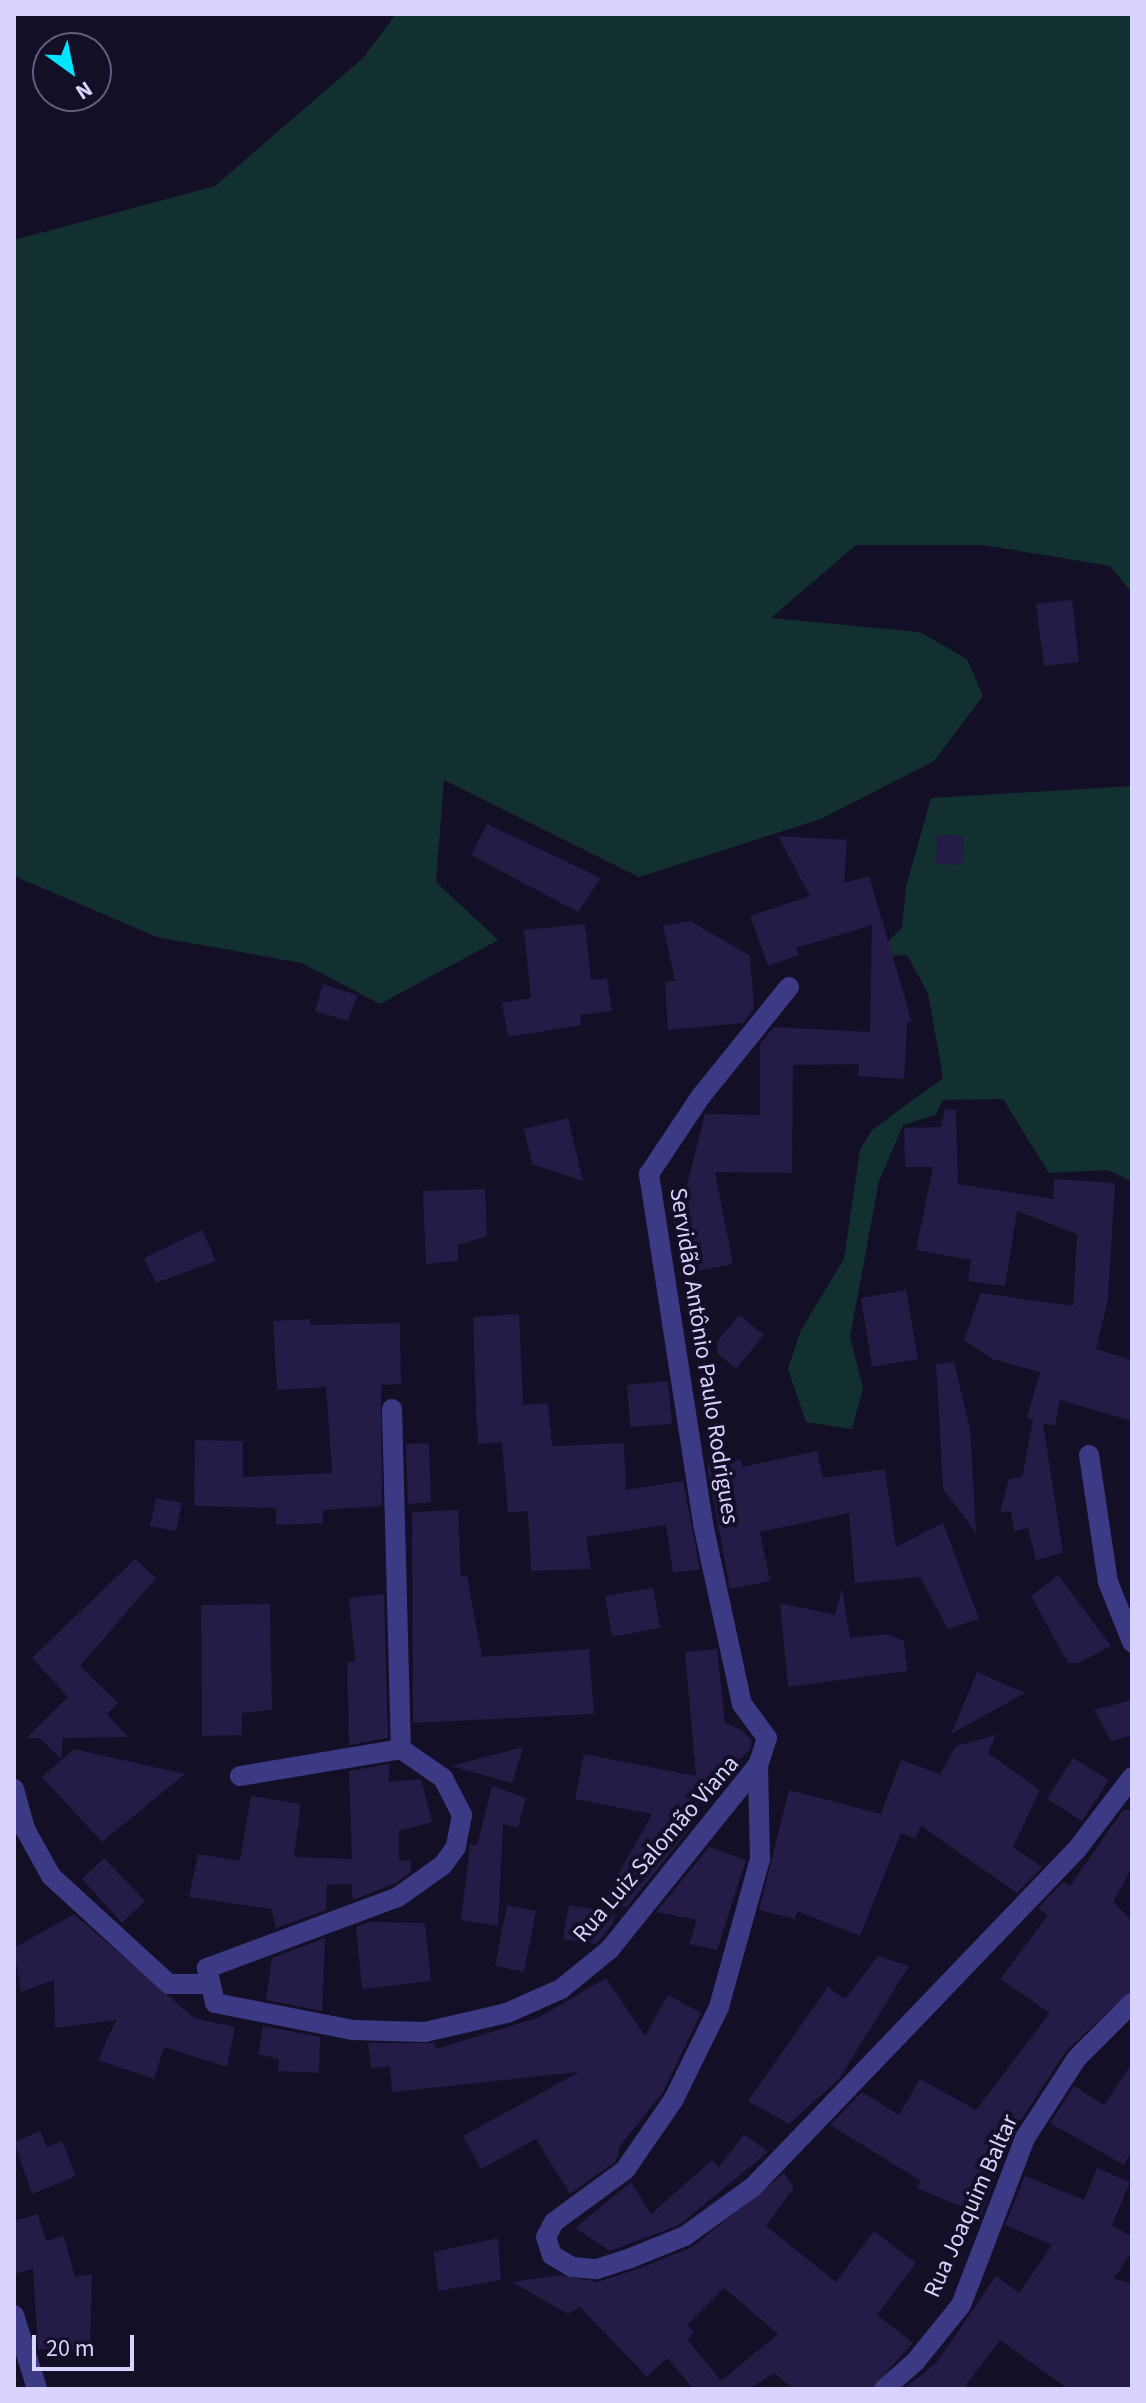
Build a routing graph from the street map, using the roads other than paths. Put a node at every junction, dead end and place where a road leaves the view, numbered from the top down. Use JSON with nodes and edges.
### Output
{"nodes":[{"id":1,"x":789,"y":987,"type":"dead end"},
{"id":2,"x":392,"y":1409,"type":"dead end"},
{"id":3,"x":1089,"y":1455,"type":"dead end"},
{"id":4,"x":1132,"y":1642,"type":"edge"},
{"id":5,"x":401,"y":1749,"type":"junction"},
{"id":6,"x":758,"y":1765,"type":"junction"},
{"id":7,"x":240,"y":1776,"type":"dead end"},
{"id":8,"x":1132,"y":1777,"type":"edge"},
{"id":9,"x":14,"y":1789,"type":"edge"},
{"id":10,"x":207,"y":1984,"type":"junction"},
{"id":11,"x":1132,"y":2003,"type":"edge"},
{"id":12,"x":14,"y":2315,"type":"edge"},
{"id":13,"x":37,"y":2389,"type":"edge"},
{"id":14,"x":884,"y":2389,"type":"edge"}],
"edges":[{"from":1,"to":6,"type":"street","name":"Servidão Antônio Paulo Rodrigues"},
{"from":2,"to":5,"type":"street"},
{"from":3,"to":4,"type":"street"},
{"from":5,"to":7,"type":"street"},
{"from":5,"to":10,"type":"street"},
{"from":6,"to":8,"type":"street","name":"Rua Luiz Salomão Viana"},
{"from":6,"to":10,"type":"street","name":"Rua Luiz Salomão Viana"},
{"from":9,"to":10,"type":"street"},
{"from":11,"to":14,"type":"street","name":"Rua Joaquim Baltar"},
{"from":12,"to":13,"type":"street"}]}
